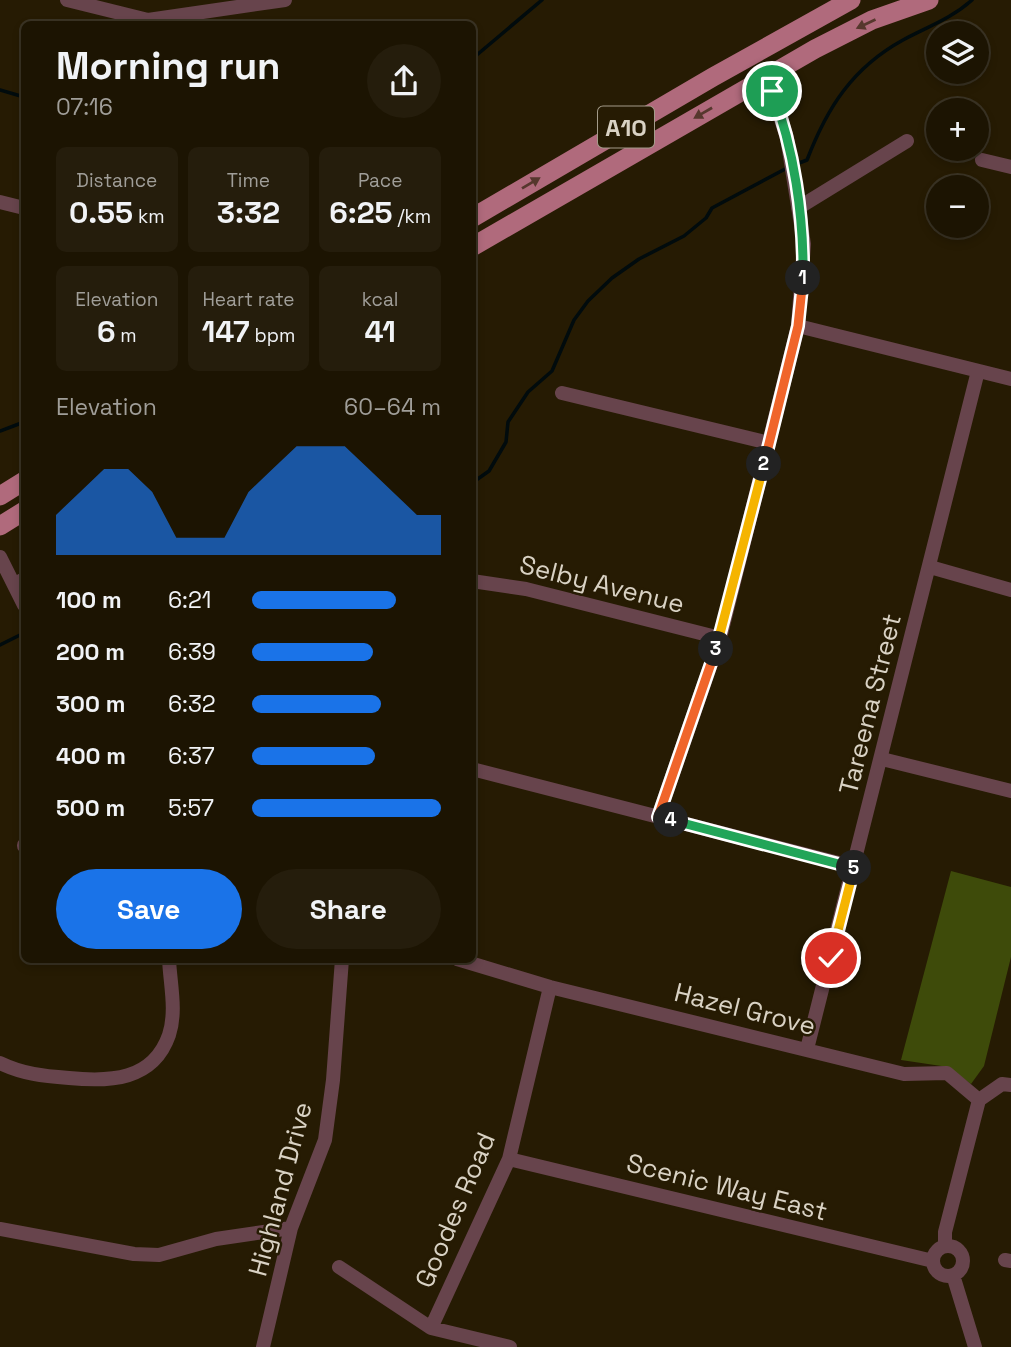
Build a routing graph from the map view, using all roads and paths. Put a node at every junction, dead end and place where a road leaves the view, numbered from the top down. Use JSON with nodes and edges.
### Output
{"nodes":[{"id":1,"x":67,"y":0,"type":"edge"},
{"id":2,"x":280,"y":0,"type":"edge"},
{"id":3,"x":851,"y":0,"type":"edge"},
{"id":4,"x":929,"y":0,"type":"edge"},
{"id":5,"x":780,"y":38,"type":"junction"},
{"id":6,"x":766,"y":76,"type":"junction"},
{"id":7,"x":713,"y":77,"type":"junction"},
{"id":8,"x":907,"y":141,"type":"dead end"},
{"id":9,"x":986,"y":161,"type":"edge"},
{"id":10,"x":1011,"y":167,"type":"edge"},
{"id":11,"x":0,"y":202,"type":"edge"},
{"id":12,"x":21,"y":207,"type":"edge"},
{"id":13,"x":798,"y":208,"type":"junction"},
{"id":14,"x":476,"y":216,"type":"edge"},
{"id":15,"x":476,"y":245,"type":"edge"},
{"id":16,"x":798,"y":326,"type":"junction"},
{"id":17,"x":978,"y":371,"type":"junction"},
{"id":18,"x":1011,"y":379,"type":"edge"},
{"id":19,"x":562,"y":393,"type":"dead end"},
{"id":20,"x":769,"y":443,"type":"junction"},
{"id":21,"x":21,"y":483,"type":"edge"},
{"id":22,"x":0,"y":496,"type":"edge"},
{"id":23,"x":21,"y":513,"type":"edge"},
{"id":24,"x":0,"y":526,"type":"edge"},
{"id":25,"x":0,"y":557,"type":"edge"},
{"id":26,"x":930,"y":567,"type":"junction"},
{"id":27,"x":19,"y":578,"type":"edge"},
{"id":28,"x":476,"y":582,"type":"edge"},
{"id":29,"x":1011,"y":590,"type":"edge"},
{"id":30,"x":720,"y":638,"type":"junction"},
{"id":31,"x":882,"y":759,"type":"junction"},
{"id":32,"x":476,"y":770,"type":"edge"},
{"id":33,"x":1011,"y":791,"type":"edge"},
{"id":34,"x":658,"y":817,"type":"junction"},
{"id":35,"x":854,"y":867,"type":"junction"},
{"id":36,"x":169,"y":963,"type":"edge"},
{"id":37,"x":342,"y":963,"type":"edge"},
{"id":38,"x":470,"y":963,"type":"edge"},
{"id":39,"x":550,"y":987,"type":"junction"},
{"id":40,"x":807,"y":1049,"type":"junction"},
{"id":41,"x":0,"y":1063,"type":"edge"},
{"id":42,"x":1011,"y":1085,"type":"edge"},
{"id":43,"x":979,"y":1100,"type":"junction"},
{"id":44,"x":509,"y":1159,"type":"junction"},
{"id":45,"x":291,"y":1228,"type":"junction"},
{"id":46,"x":0,"y":1229,"type":"edge"},
{"id":47,"x":945,"y":1246,"type":"junction"},
{"id":48,"x":933,"y":1261,"type":"junction"},
{"id":49,"x":340,"y":1267,"type":"dead end"},
{"id":50,"x":953,"y":1275,"type":"junction"},
{"id":51,"x":431,"y":1328,"type":"junction"},
{"id":52,"x":263,"y":1347,"type":"edge"},
{"id":53,"x":510,"y":1347,"type":"edge"},
{"id":54,"x":975,"y":1347,"type":"edge"}],
"edges":[{"from":1,"to":2,"type":"street"},
{"from":3,"to":5,"type":"main road","number":"A10"},
{"from":4,"to":6,"type":"main road","number":"A10","one_way":true},
{"from":5,"to":6,"type":"main road"},
{"from":5,"to":7,"type":"main road","number":"A10"},
{"from":6,"to":7,"type":"main road"},
{"from":6,"to":13,"type":"street"},
{"from":6,"to":15,"type":"main road","number":"A10","one_way":true},
{"from":14,"to":7,"type":"main road","number":"A10","one_way":true},
{"from":8,"to":13,"type":"street"},
{"from":9,"to":10,"type":"street"},
{"from":11,"to":12,"type":"street"},
{"from":13,"to":16,"type":"street"},
{"from":16,"to":17,"type":"street"},
{"from":16,"to":20,"type":"street"},
{"from":17,"to":18,"type":"street"},
{"from":17,"to":26,"type":"street","name":"Tareena Street"},
{"from":19,"to":20,"type":"street"},
{"from":20,"to":30,"type":"street"},
{"from":21,"to":22,"type":"main road"},
{"from":23,"to":24,"type":"main road"},
{"from":25,"to":27,"type":"street"},
{"from":26,"to":29,"type":"street"},
{"from":26,"to":31,"type":"street","name":"Tareena Street"},
{"from":28,"to":30,"type":"street","name":"Selby Avenue"},
{"from":30,"to":34,"type":"street"},
{"from":31,"to":33,"type":"street"},
{"from":31,"to":35,"type":"street","name":"Tareena Street"},
{"from":32,"to":34,"type":"street"},
{"from":34,"to":35,"type":"street"},
{"from":35,"to":40,"type":"street","name":"Tareena Street"},
{"from":36,"to":41,"type":"street"},
{"from":37,"to":45,"type":"street","name":"Highland Drive"},
{"from":38,"to":39,"type":"street","name":"Hazel Grove"},
{"from":39,"to":40,"type":"street","name":"Hazel Grove"},
{"from":39,"to":44,"type":"street","name":"Goodes Road"},
{"from":40,"to":43,"type":"street","name":"Hazel Grove"},
{"from":42,"to":43,"type":"street"},
{"from":43,"to":47,"type":"street"},
{"from":44,"to":48,"type":"street","name":"Scenic Way East"},
{"from":44,"to":51,"type":"street","name":"Goodes Road"},
{"from":45,"to":46,"type":"street"},
{"from":45,"to":52,"type":"street","name":"Highland Drive"},
{"from":47,"to":48,"type":"street"},
{"from":47,"to":50,"type":"street"},
{"from":48,"to":50,"type":"street"},
{"from":49,"to":51,"type":"street"},
{"from":50,"to":54,"type":"street"},
{"from":51,"to":53,"type":"street"}]}
